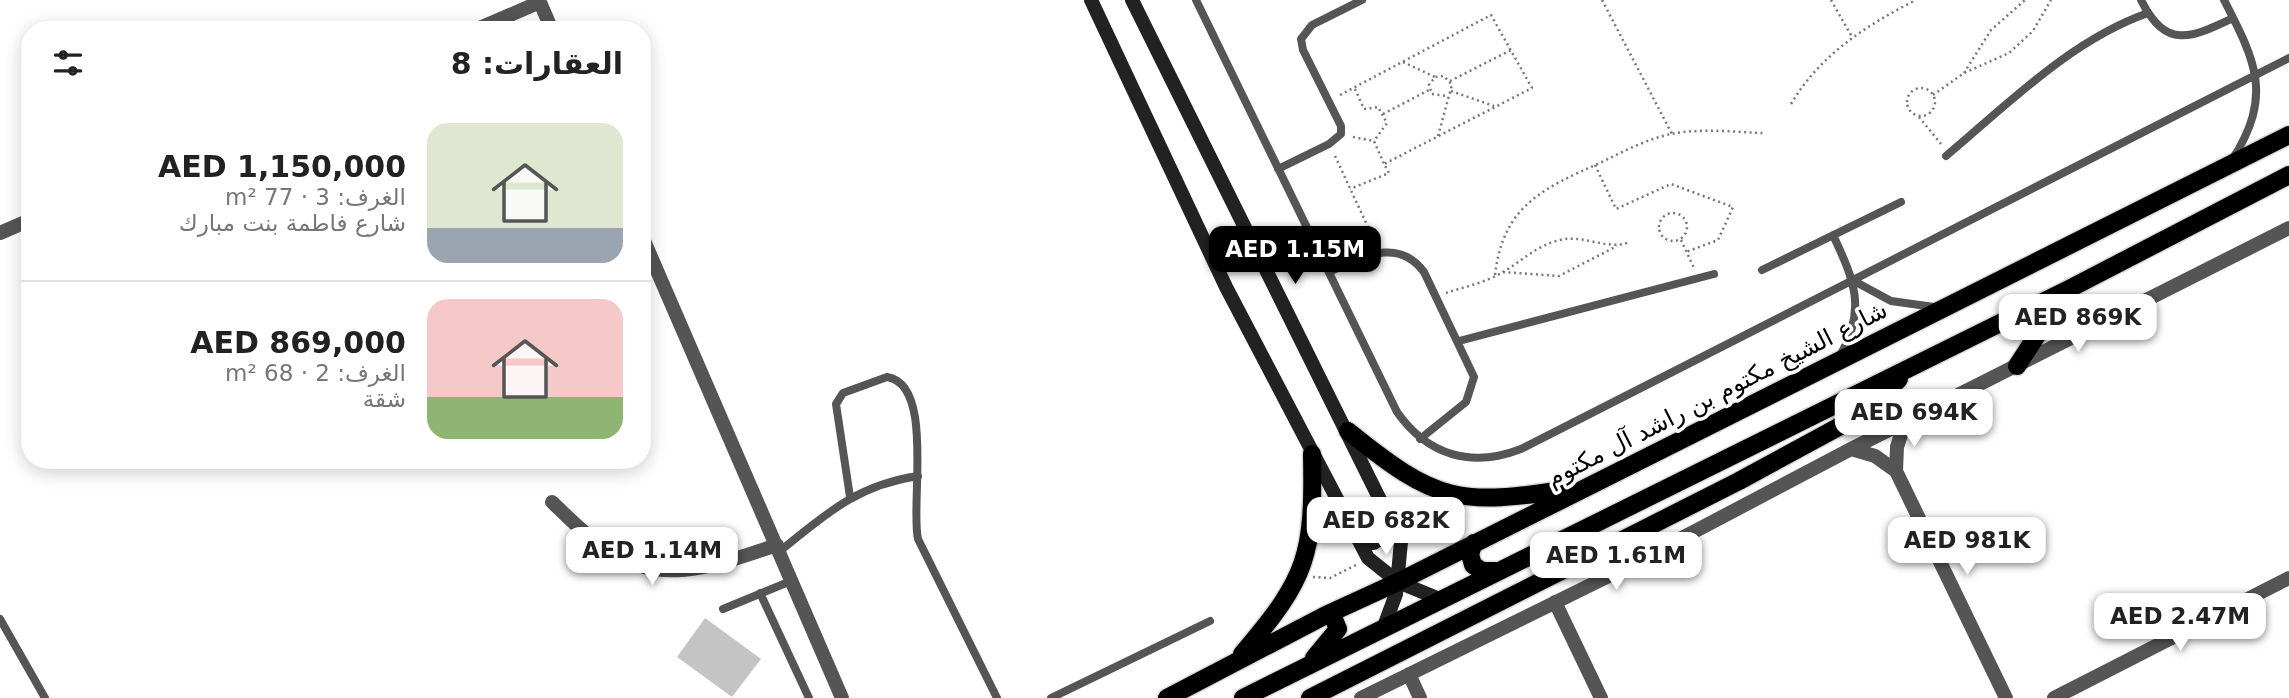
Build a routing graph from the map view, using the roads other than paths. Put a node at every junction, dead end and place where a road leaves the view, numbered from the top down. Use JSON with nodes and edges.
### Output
{"nodes":[{"id":1,"x":1091,"y":0,"type":"edge"},
{"id":2,"x":1132,"y":0,"type":"edge"},
{"id":3,"x":1196,"y":0,"type":"edge"},
{"id":4,"x":1362,"y":0,"type":"edge"},
{"id":5,"x":2141,"y":0,"type":"edge"},
{"id":6,"x":2224,"y":0,"type":"edge"},
{"id":7,"x":539,"y":1,"type":"edge"},
{"id":8,"x":2148,"y":13,"type":"junction"},
{"id":9,"x":2233,"y":18,"type":"junction"},
{"id":10,"x":495,"y":21,"type":"edge"},
{"id":11,"x":548,"y":21,"type":"edge"},
{"id":12,"x":2289,"y":58,"type":"edge"},
{"id":13,"x":2256,"y":75,"type":"junction"},
{"id":14,"x":2289,"y":135,"type":"edge"},
{"id":15,"x":1948,"y":154,"type":"road end"},
{"id":16,"x":2228,"y":165,"type":"junction"},
{"id":17,"x":1279,"y":169,"type":"junction"},
{"id":18,"x":2289,"y":175,"type":"edge"},
{"id":19,"x":1901,"y":202,"type":"dead end"},
{"id":20,"x":21,"y":224,"type":"edge"},
{"id":21,"x":2289,"y":228,"type":"edge"},
{"id":22,"x":0,"y":233,"type":"edge"},
{"id":23,"x":1833,"y":235,"type":"junction"},
{"id":24,"x":651,"y":257,"type":"edge"},
{"id":25,"x":1762,"y":270,"type":"dead end"},
{"id":26,"x":1329,"y":272,"type":"junction"},
{"id":27,"x":1714,"y":274,"type":"dead end"},
{"id":28,"x":1854,"y":281,"type":"junction"},
{"id":29,"x":2069,"y":289,"type":"junction"},
{"id":30,"x":1947,"y":306,"type":"junction"},
{"id":31,"x":1459,"y":341,"type":"junction"},
{"id":32,"x":1836,"y":362,"type":"junction"},
{"id":33,"x":2017,"y":366,"type":"junction"},
{"id":34,"x":1906,"y":371,"type":"junction"},
{"id":35,"x":1905,"y":422,"type":"junction"},
{"id":36,"x":1348,"y":431,"type":"junction"},
{"id":37,"x":1420,"y":439,"type":"junction"},
{"id":38,"x":1851,"y":449,"type":"junction"},
{"id":39,"x":1312,"y":454,"type":"junction"},
{"id":40,"x":1896,"y":471,"type":"junction"},
{"id":41,"x":918,"y":476,"type":"junction"},
{"id":42,"x":1588,"y":486,"type":"junction"},
{"id":43,"x":850,"y":497,"type":"junction"},
{"id":44,"x":552,"y":502,"type":"dead end"},
{"id":45,"x":1392,"y":521,"type":"junction"},
{"id":46,"x":1356,"y":536,"type":"junction"},
{"id":47,"x":1474,"y":542,"type":"junction"},
{"id":48,"x":778,"y":548,"type":"junction"},
{"id":49,"x":1502,"y":571,"type":"junction"},
{"id":50,"x":2289,"y":578,"type":"edge"},
{"id":51,"x":791,"y":580,"type":"junction"},
{"id":52,"x":1398,"y":582,"type":"junction"},
{"id":53,"x":760,"y":593,"type":"junction"},
{"id":54,"x":1442,"y":600,"type":"junction"},
{"id":55,"x":1555,"y":603,"type":"junction"},
{"id":56,"x":723,"y":609,"type":"dead end"},
{"id":57,"x":1326,"y":615,"type":"junction"},
{"id":58,"x":0,"y":619,"type":"edge"},
{"id":59,"x":1210,"y":621,"type":"dead end"},
{"id":60,"x":1383,"y":629,"type":"junction"},
{"id":61,"x":1235,"y":663,"type":"junction"},
{"id":62,"x":1310,"y":664,"type":"junction"},
{"id":63,"x":1409,"y":674,"type":"junction"},
{"id":64,"x":45,"y":698,"type":"edge"},
{"id":65,"x":809,"y":698,"type":"edge"},
{"id":66,"x":842,"y":698,"type":"edge"},
{"id":67,"x":997,"y":698,"type":"edge"},
{"id":68,"x":1052,"y":698,"type":"edge"},
{"id":69,"x":1167,"y":698,"type":"edge"},
{"id":70,"x":1243,"y":698,"type":"edge"},
{"id":71,"x":1310,"y":698,"type":"edge"},
{"id":72,"x":1361,"y":698,"type":"edge"},
{"id":73,"x":1420,"y":698,"type":"edge"},
{"id":74,"x":1601,"y":698,"type":"edge"},
{"id":75,"x":2006,"y":698,"type":"edge"},
{"id":76,"x":2054,"y":698,"type":"edge"}],
"edges":[{"from":1,"to":39,"type":"street"},
{"from":2,"to":36,"type":"street"},
{"from":3,"to":17,"type":"lane"},
{"from":4,"to":17,"type":"lane"},
{"from":5,"to":8,"type":"lane"},
{"from":6,"to":9,"type":"lane"},
{"from":7,"to":10,"type":"street"},
{"from":7,"to":11,"type":"street"},
{"from":8,"to":9,"type":"lane"},
{"from":8,"to":15,"type":"lane"},
{"from":9,"to":13,"type":"lane"},
{"from":12,"to":13,"type":"lane"},
{"from":13,"to":16,"type":"lane"},
{"from":13,"to":28,"type":"lane"},
{"from":14,"to":16,"type":"main road","name":"شارع الشيخ مكتوم بن راشد آل مكتوم"},
{"from":16,"to":30,"type":"main road","name":"شارع الشيخ مكتوم بن راشد آل مكتوم"},
{"from":17,"to":26,"type":"lane"},
{"from":18,"to":29,"type":"main road"},
{"from":19,"to":23,"type":"lane"},
{"from":20,"to":22,"type":"street"},
{"from":21,"to":33,"type":"street"},
{"from":23,"to":25,"type":"lane"},
{"from":23,"to":28,"type":"lane"},
{"from":24,"to":48,"type":"street"},
{"from":26,"to":31,"type":"lane"},
{"from":26,"to":37,"type":"lane"},
{"from":27,"to":31,"type":"lane"},
{"from":28,"to":30,"type":"lane"},
{"from":28,"to":32,"type":"lane"},
{"from":28,"to":37,"type":"lane"},
{"from":29,"to":33,"type":"main road"},
{"from":29,"to":34,"type":"main road"},
{"from":30,"to":32,"type":"main road","name":"شارع الشيخ مكتوم بن راشد آل مكتوم"},
{"from":31,"to":37,"type":"lane"},
{"from":32,"to":42,"type":"main road","name":"شارع الشيخ مكتوم بن راشد آل مكتوم"},
{"from":33,"to":35,"type":"street"},
{"from":34,"to":49,"type":"main road"},
{"from":34,"to":71,"type":"main road"},
{"from":35,"to":38,"type":"street"},
{"from":35,"to":40,"type":"street"},
{"from":36,"to":42,"type":"main road"},
{"from":36,"to":45,"type":"street"},
{"from":38,"to":40,"type":"street"},
{"from":38,"to":55,"type":"street"},
{"from":39,"to":46,"type":"street"},
{"from":39,"to":61,"type":"main road"},
{"from":40,"to":75,"type":"street"},
{"from":41,"to":43,"type":"lane"},
{"from":41,"to":43,"type":"lane"},
{"from":41,"to":67,"type":"lane"},
{"from":42,"to":47,"type":"main road","name":"شارع الشيخ مكتوم بن راشد آل مكتوم"},
{"from":43,"to":48,"type":"lane"},
{"from":44,"to":48,"type":"street"},
{"from":45,"to":46,"type":"street"},
{"from":45,"to":52,"type":"street"},
{"from":46,"to":52,"type":"street"},
{"from":47,"to":49,"type":"main road"},
{"from":47,"to":52,"type":"main road","name":"شارع الشيخ مكتوم بن راشد آل مكتوم"},
{"from":48,"to":51,"type":"street"},
{"from":49,"to":54,"type":"main road"},
{"from":50,"to":76,"type":"street"},
{"from":51,"to":53,"type":"lane"},
{"from":51,"to":66,"type":"street"},
{"from":52,"to":54,"type":"street"},
{"from":52,"to":57,"type":"main road","name":"شارع الشيخ مكتوم بن راشد آل مكتوم"},
{"from":52,"to":60,"type":"street"},
{"from":53,"to":56,"type":"lane"},
{"from":53,"to":65,"type":"lane"},
{"from":54,"to":60,"type":"main road"},
{"from":55,"to":63,"type":"street"},
{"from":55,"to":74,"type":"street"},
{"from":57,"to":61,"type":"main road","name":"شارع الشيخ مكتوم بن راشد آل مكتوم"},
{"from":57,"to":62,"type":"main road"},
{"from":58,"to":64,"type":"lane"},
{"from":59,"to":68,"type":"lane"},
{"from":60,"to":62,"type":"main road"},
{"from":61,"to":69,"type":"main road","name":"شارع الشيخ مكتوم بن راشد آل مكتوم"},
{"from":62,"to":70,"type":"main road"},
{"from":63,"to":72,"type":"street"},
{"from":63,"to":73,"type":"street"}]}
